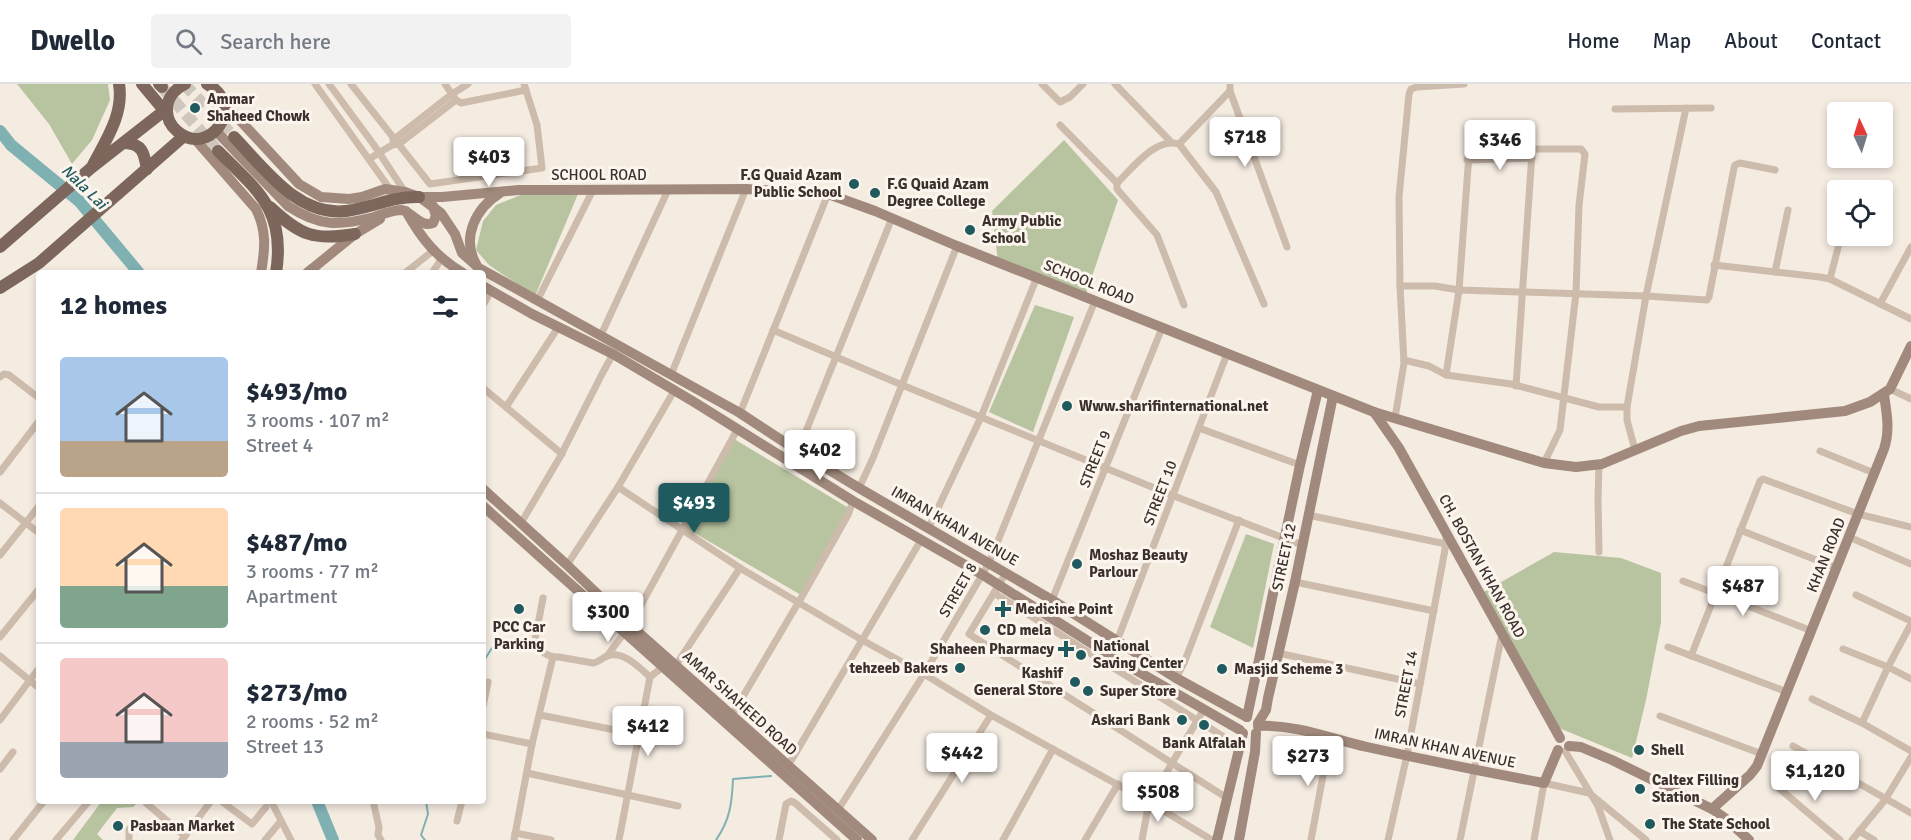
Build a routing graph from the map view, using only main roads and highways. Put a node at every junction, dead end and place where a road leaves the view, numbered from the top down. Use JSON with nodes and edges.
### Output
{"nodes":[{"id":1,"x":119,"y":84,"type":"edge"},
{"id":2,"x":142,"y":84,"type":"edge"},
{"id":3,"x":184,"y":84,"type":"edge"},
{"id":4,"x":214,"y":86,"type":"edge"},
{"id":5,"x":224,"y":102,"type":"junction"},
{"id":6,"x":167,"y":110,"type":"junction"},
{"id":7,"x":216,"y":131,"type":"junction"},
{"id":8,"x":189,"y":137,"type":"junction"},
{"id":9,"x":234,"y":137,"type":"tunnel mouth"},
{"id":10,"x":125,"y":143,"type":"junction"},
{"id":11,"x":218,"y":151,"type":"tunnel mouth"},
{"id":12,"x":91,"y":168,"type":"junction"},
{"id":13,"x":147,"y":169,"type":"junction"},
{"id":14,"x":503,"y":192,"type":"junction"},
{"id":15,"x":419,"y":197,"type":"junction"},
{"id":16,"x":433,"y":206,"type":"junction"},
{"id":17,"x":270,"y":207,"type":"junction"},
{"id":18,"x":406,"y":211,"type":"junction"},
{"id":19,"x":390,"y":212,"type":"junction"},
{"id":20,"x":355,"y":234,"type":"junction"},
{"id":21,"x":0,"y":247,"type":"edge"},
{"id":22,"x":478,"y":268,"type":"junction"},
{"id":23,"x":262,"y":270,"type":"edge"},
{"id":24,"x":276,"y":270,"type":"edge"},
{"id":25,"x":311,"y":270,"type":"edge"},
{"id":26,"x":459,"y":270,"type":"edge"},
{"id":27,"x":482,"y":270,"type":"edge"},
{"id":28,"x":486,"y":272,"type":"edge"},
{"id":29,"x":0,"y":288,"type":"edge"},
{"id":30,"x":487,"y":288,"type":"edge"},
{"id":31,"x":1911,"y":346,"type":"edge"},
{"id":32,"x":1318,"y":390,"type":"junction"},
{"id":33,"x":1887,"y":392,"type":"junction"},
{"id":34,"x":1333,"y":396,"type":"junction"},
{"id":35,"x":1374,"y":411,"type":"junction"},
{"id":36,"x":486,"y":492,"type":"edge"},
{"id":37,"x":486,"y":508,"type":"edge"},
{"id":38,"x":544,"y":552,"type":"junction"},
{"id":39,"x":627,"y":628,"type":"junction"},
{"id":40,"x":1247,"y":717,"type":"junction"},
{"id":41,"x":1257,"y":727,"type":"junction"},
{"id":42,"x":1241,"y":731,"type":"junction"},
{"id":43,"x":1563,"y":746,"type":"junction"},
{"id":44,"x":1712,"y":809,"type":"junction"},
{"id":45,"x":835,"y":814,"type":"junction"},
{"id":46,"x":857,"y":840,"type":"edge"},
{"id":47,"x":872,"y":840,"type":"edge"},
{"id":48,"x":1218,"y":840,"type":"edge"},
{"id":49,"x":1239,"y":840,"type":"edge"},
{"id":50,"x":1749,"y":840,"type":"edge"}],
"edges":[{"from":1,"to":12,"type":"main road"},
{"from":2,"to":6,"type":"main road"},
{"from":3,"to":6,"type":"main road"},
{"from":4,"to":5,"type":"main road"},
{"from":5,"to":7,"type":"main road"},
{"from":5,"to":15,"type":"main road"},
{"from":6,"to":8,"type":"main road"},
{"from":6,"to":10,"type":"main road"},
{"from":7,"to":8,"type":"main road"},
{"from":7,"to":19,"type":"main road"},
{"from":8,"to":13,"type":"main road"},
{"from":8,"to":23,"type":"main road"},
{"from":9,"to":15,"type":"main road"},
{"from":10,"to":12,"type":"main road"},
{"from":10,"to":13,"type":"main road"},
{"from":11,"to":17,"type":"main road"},
{"from":12,"to":21,"type":"main road"},
{"from":13,"to":29,"type":"main road"},
{"from":14,"to":15,"type":"main road","name":"SCHOOL ROAD"},
{"from":14,"to":22,"type":"main road"},
{"from":14,"to":32,"type":"main road","name":"SCHOOL ROAD"},
{"from":15,"to":16,"type":"main road","name":"IMRAN KHAN AVENUE"},
{"from":16,"to":18,"type":"main road"},
{"from":16,"to":22,"type":"main road","name":"IMRAN KHAN AVENUE"},
{"from":17,"to":20,"type":"main road"},
{"from":17,"to":24,"type":"main road"},
{"from":18,"to":19,"type":"main road"},
{"from":18,"to":26,"type":"main road"},
{"from":19,"to":20,"type":"main road"},
{"from":20,"to":25,"type":"main road"},
{"from":22,"to":27,"type":"main road","name":"IMRAN KHAN AVENUE"},
{"from":28,"to":40,"type":"main road","name":"IMRAN KHAN AVENUE"},
{"from":30,"to":42,"type":"main road","name":"IMRAN KHAN AVENUE"},
{"from":31,"to":33,"type":"main road"},
{"from":32,"to":34,"type":"main road","name":"SCHOOL ROAD"},
{"from":32,"to":40,"type":"main road"},
{"from":33,"to":35,"type":"main road","name":"SCHOOL ROAD"},
{"from":33,"to":44,"type":"main road","name":"KHAN ROAD"},
{"from":34,"to":35,"type":"main road","name":"SCHOOL ROAD"},
{"from":34,"to":41,"type":"main road","name":"STREET 12"},
{"from":35,"to":43,"type":"main road","name":"CH. BOSTAN KHAN ROAD"},
{"from":36,"to":38,"type":"main road","name":"AMAR SHAHEED ROAD"},
{"from":37,"to":38,"type":"main road","name":"AMAR SHAHEED ROAD"},
{"from":38,"to":39,"type":"main road","name":"AMAR SHAHEED ROAD"},
{"from":38,"to":39,"type":"main road","name":"AMAR SHAHEED ROAD"},
{"from":39,"to":45,"type":"main road","name":"AMAR SHAHEED ROAD"},
{"from":39,"to":45,"type":"main road","name":"AMAR SHAHEED ROAD"},
{"from":40,"to":41,"type":"main road"},
{"from":40,"to":42,"type":"main road"},
{"from":41,"to":42,"type":"main road"},
{"from":41,"to":43,"type":"main road","name":"IMRAN KHAN AVENUE"},
{"from":41,"to":49,"type":"main road","name":"STREET 12"},
{"from":42,"to":48,"type":"main road"},
{"from":43,"to":44,"type":"main road"},
{"from":44,"to":50,"type":"main road"},
{"from":45,"to":46,"type":"main road","name":"AMAR SHAHEED ROAD"},
{"from":45,"to":47,"type":"main road","name":"AMAR SHAHEED ROAD"}]}
